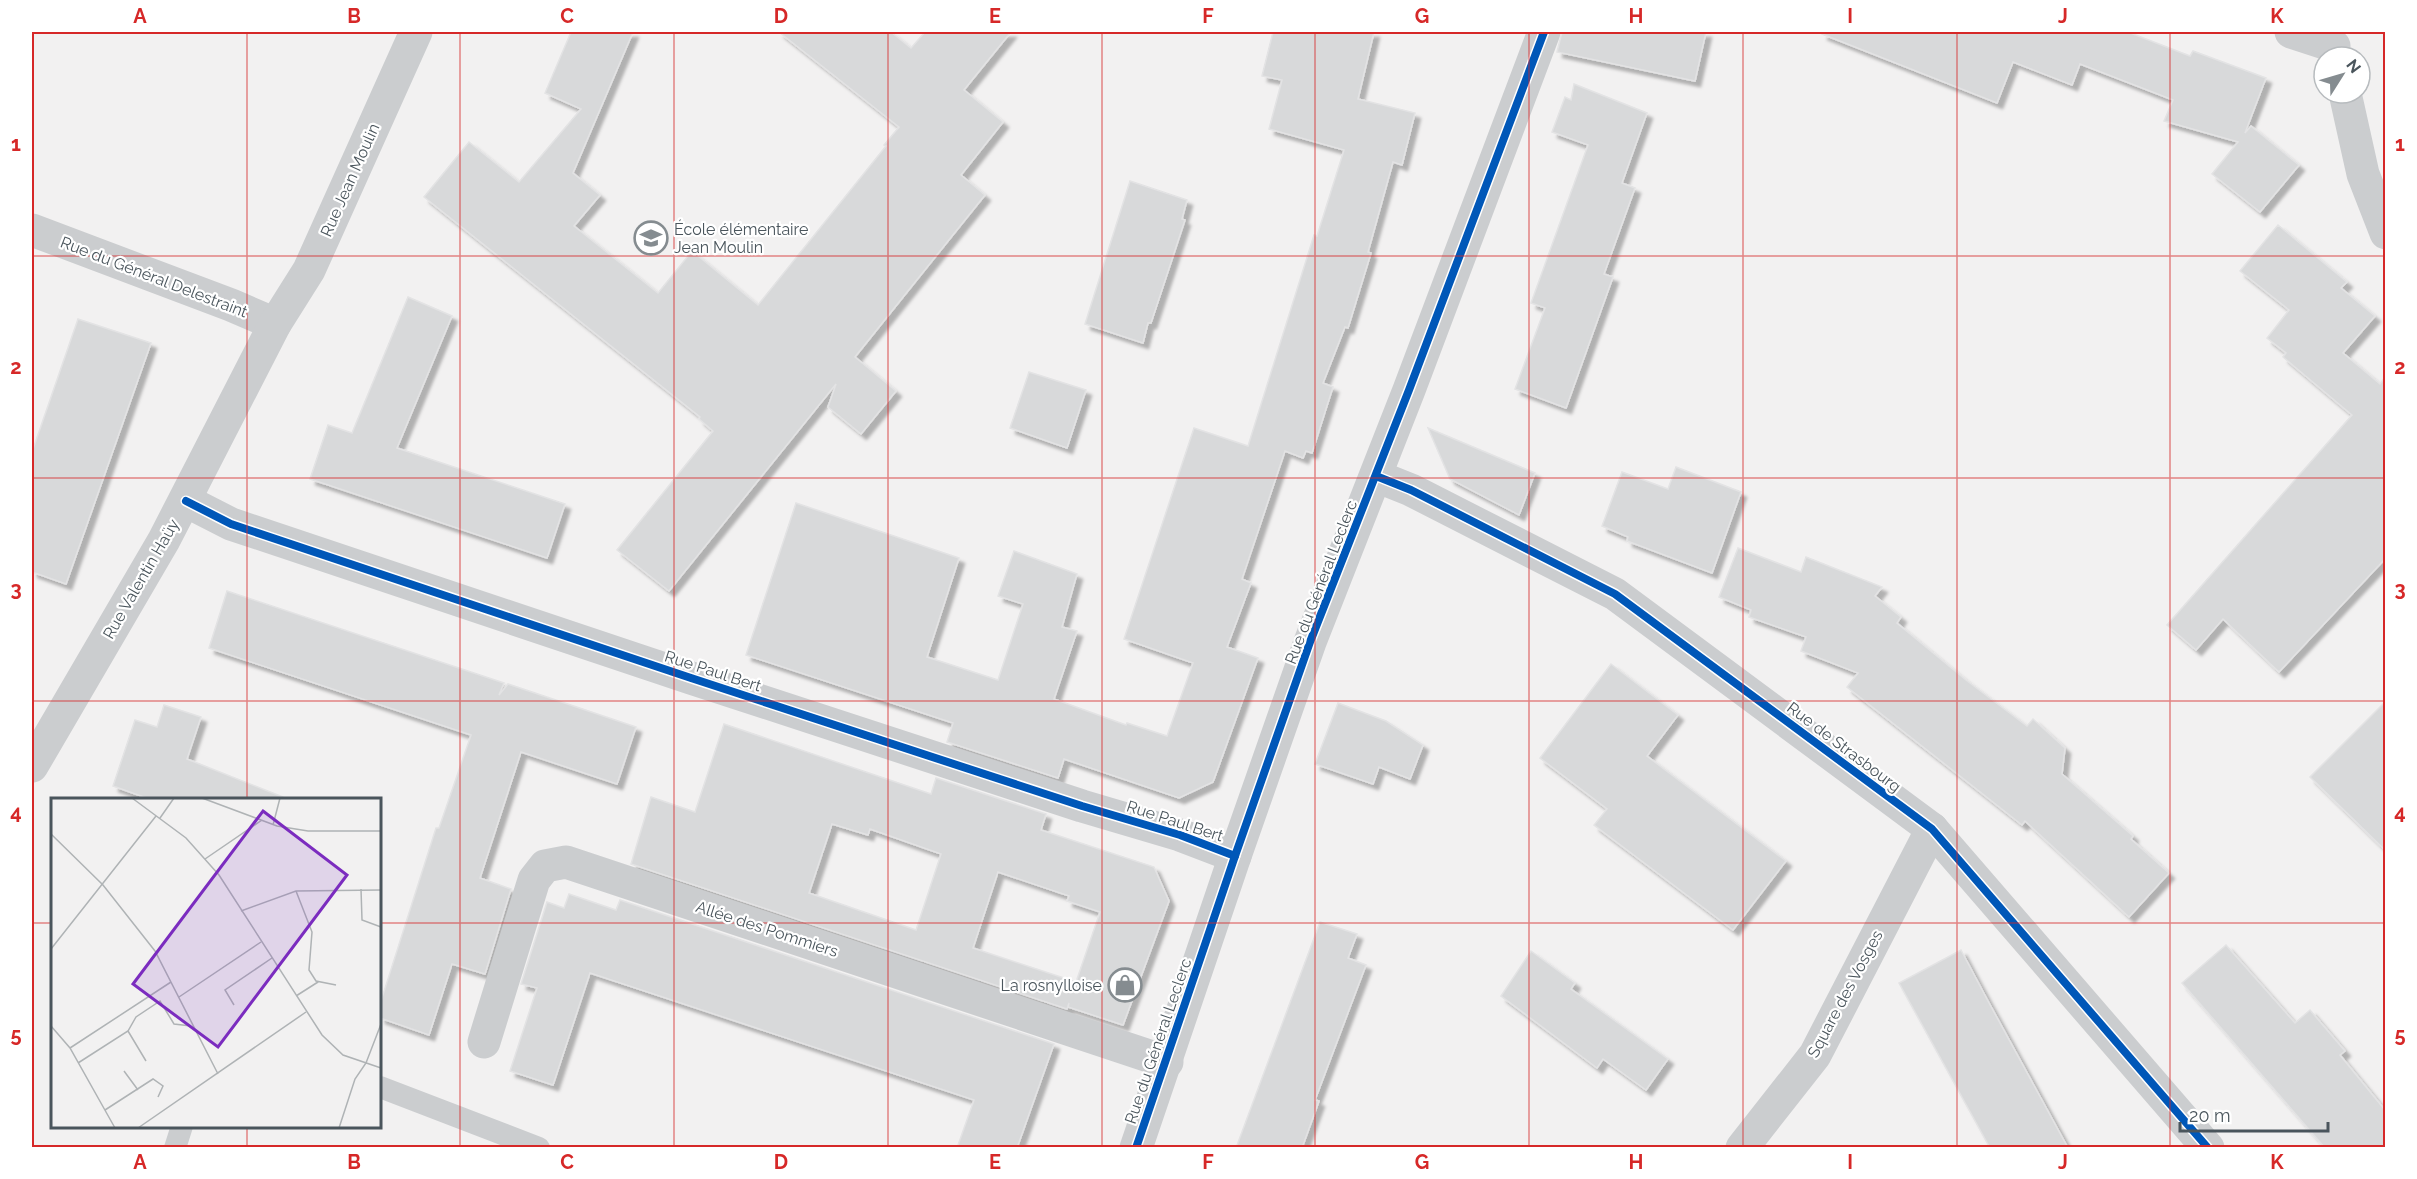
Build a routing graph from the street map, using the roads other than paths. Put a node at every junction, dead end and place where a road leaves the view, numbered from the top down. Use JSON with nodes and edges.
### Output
{"nodes":[{"id":1,"x":416,"y":32,"type":"edge"},
{"id":2,"x":1544,"y":32,"type":"edge"},
{"id":3,"x":2291,"y":32,"type":"edge"},
{"id":4,"x":2334,"y":45,"type":"edge"},
{"id":5,"x":2349,"y":105,"type":"edge"},
{"id":6,"x":2374,"y":170,"type":"edge"},
{"id":7,"x":32,"y":230,"type":"edge"},
{"id":8,"x":2385,"y":233,"type":"edge"},
{"id":9,"x":275,"y":324,"type":"junction"},
{"id":10,"x":1376,"y":476,"type":"junction"},
{"id":11,"x":186,"y":501,"type":"junction"},
{"id":12,"x":32,"y":766,"type":"edge"},
{"id":13,"x":1932,"y":829,"type":"junction"},
{"id":14,"x":1234,"y":855,"type":"junction"},
{"id":15,"x":484,"y":1042,"type":"dead end"},
{"id":16,"x":1167,"y":1062,"type":"junction"},
{"id":17,"x":381,"y":1087,"type":"edge"},
{"id":18,"x":181,"y":1128,"type":"edge"},
{"id":19,"x":175,"y":1148,"type":"edge"},
{"id":20,"x":539,"y":1148,"type":"edge"},
{"id":21,"x":1136,"y":1148,"type":"edge"},
{"id":22,"x":1742,"y":1148,"type":"edge"},
{"id":23,"x":2208,"y":1148,"type":"edge"}],
"edges":[{"from":1,"to":9,"type":"street","name":"Rue Jean Moulin"},
{"from":2,"to":10,"type":"street","name":"Rue du Général Leclerc"},
{"from":3,"to":4,"type":"street"},
{"from":5,"to":6,"type":"street"},
{"from":6,"to":8,"type":"street"},
{"from":7,"to":9,"type":"street","name":"Rue du Général Delestraint"},
{"from":9,"to":11,"type":"street","name":"Rue Valentin Haüy"},
{"from":10,"to":13,"type":"street","name":"Rue de Strasbourg"},
{"from":10,"to":14,"type":"street","name":"Rue du Général Leclerc"},
{"from":11,"to":12,"type":"street","name":"Rue Valentin Haüy"},
{"from":11,"to":14,"type":"street","name":"Rue Paul Bert"},
{"from":13,"to":22,"type":"street","name":"Square des Vosges"},
{"from":13,"to":23,"type":"street","name":"Rue de Strasbourg"},
{"from":14,"to":16,"type":"street","name":"Rue du Général Leclerc"},
{"from":15,"to":16,"type":"street","name":"Allée des Pommiers"},
{"from":16,"to":21,"type":"street","name":"Rue du Général Leclerc"},
{"from":17,"to":20,"type":"lane"},
{"from":18,"to":19,"type":"lane"}]}
